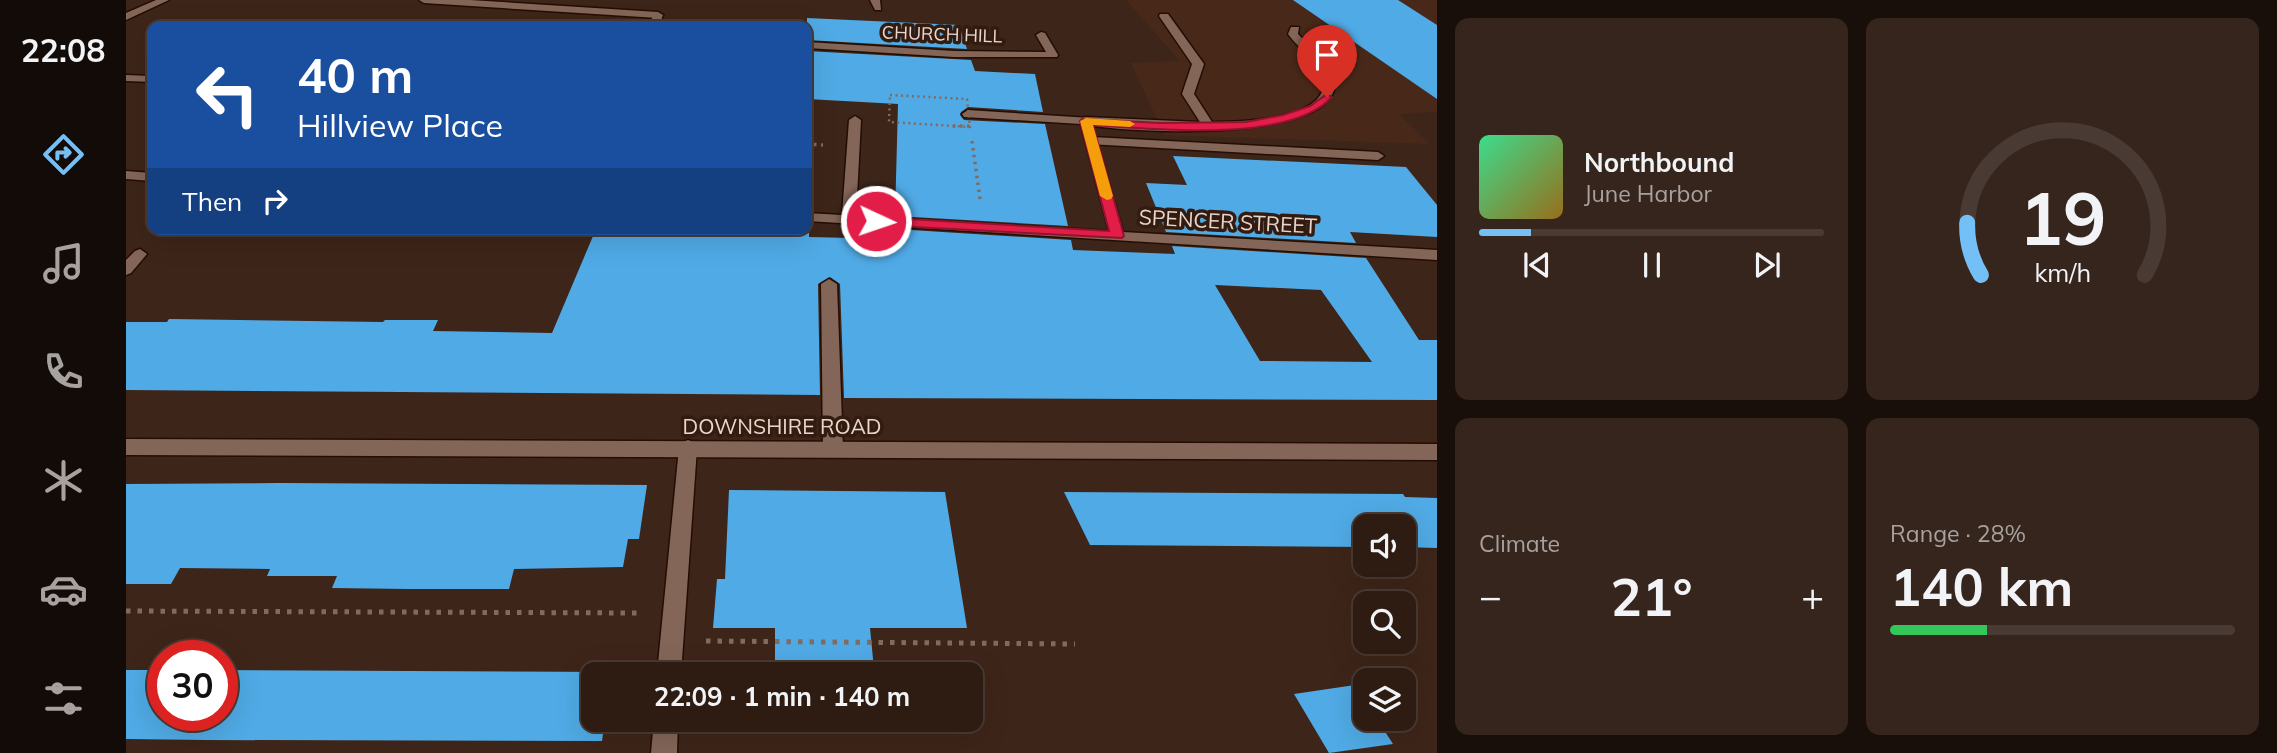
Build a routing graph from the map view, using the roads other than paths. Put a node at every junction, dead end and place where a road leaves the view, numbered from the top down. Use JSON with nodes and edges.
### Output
{"nodes":[{"id":1,"x":164,"y":0,"type":"edge"},
{"id":2,"x":424,"y":0,"type":"edge"},
{"id":3,"x":1164,"y":16,"type":"dead end"},
{"id":4,"x":126,"y":17,"type":"edge"},
{"id":5,"x":656,"y":21,"type":"edge"},
{"id":6,"x":1295,"y":29,"type":"dead end"},
{"id":7,"x":1041,"y":35,"type":"dead end"},
{"id":8,"x":812,"y":45,"type":"edge"},
{"id":9,"x":126,"y":78,"type":"edge"},
{"id":10,"x":147,"y":79,"type":"edge"},
{"id":11,"x":968,"y":114,"type":"road end"},
{"id":12,"x":855,"y":120,"type":"dead end"},
{"id":13,"x":1086,"y":121,"type":"junction"},
{"id":14,"x":1209,"y":127,"type":"junction"},
{"id":15,"x":1091,"y":141,"type":"junction"},
{"id":16,"x":1378,"y":156,"type":"dead end"},
{"id":17,"x":126,"y":175,"type":"edge"},
{"id":18,"x":147,"y":177,"type":"edge"},
{"id":19,"x":812,"y":217,"type":"edge"},
{"id":20,"x":849,"y":219,"type":"junction"},
{"id":21,"x":1117,"y":236,"type":"junction"},
{"id":22,"x":140,"y":254,"type":"dead end"},
{"id":23,"x":1437,"y":255,"type":"edge"},
{"id":24,"x":126,"y":270,"type":"edge"},
{"id":25,"x":829,"y":284,"type":"dead end"},
{"id":26,"x":126,"y":447,"type":"edge"},
{"id":27,"x":688,"y":448,"type":"junction"},
{"id":28,"x":833,"y":449,"type":"junction"},
{"id":29,"x":1437,"y":452,"type":"edge"},
{"id":30,"x":670,"y":662,"type":"edge"},
{"id":31,"x":665,"y":732,"type":"edge"},
{"id":32,"x":664,"y":753,"type":"edge"}],
"edges":[{"from":1,"to":4,"type":"street"},
{"from":2,"to":5,"type":"street"},
{"from":3,"to":14,"type":"street"},
{"from":6,"to":14,"type":"street"},
{"from":7,"to":8,"type":"street","name":"CHURCH HILL"},
{"from":9,"to":10,"type":"street"},
{"from":11,"to":13,"type":"street"},
{"from":12,"to":20,"type":"street"},
{"from":13,"to":14,"type":"street"},
{"from":13,"to":15,"type":"street"},
{"from":15,"to":16,"type":"street"},
{"from":15,"to":21,"type":"street"},
{"from":17,"to":18,"type":"street"},
{"from":19,"to":20,"type":"street","name":"SPENCER STREET"},
{"from":20,"to":21,"type":"street","name":"SPENCER STREET"},
{"from":21,"to":23,"type":"street","name":"SPENCER STREET"},
{"from":22,"to":24,"type":"street"},
{"from":25,"to":28,"type":"street"},
{"from":26,"to":27,"type":"street","name":"DOWNSHIRE ROAD"},
{"from":27,"to":28,"type":"street","name":"DOWNSHIRE ROAD"},
{"from":27,"to":30,"type":"street"},
{"from":28,"to":29,"type":"street","name":"DOWNSHIRE ROAD"},
{"from":31,"to":32,"type":"street"}]}
